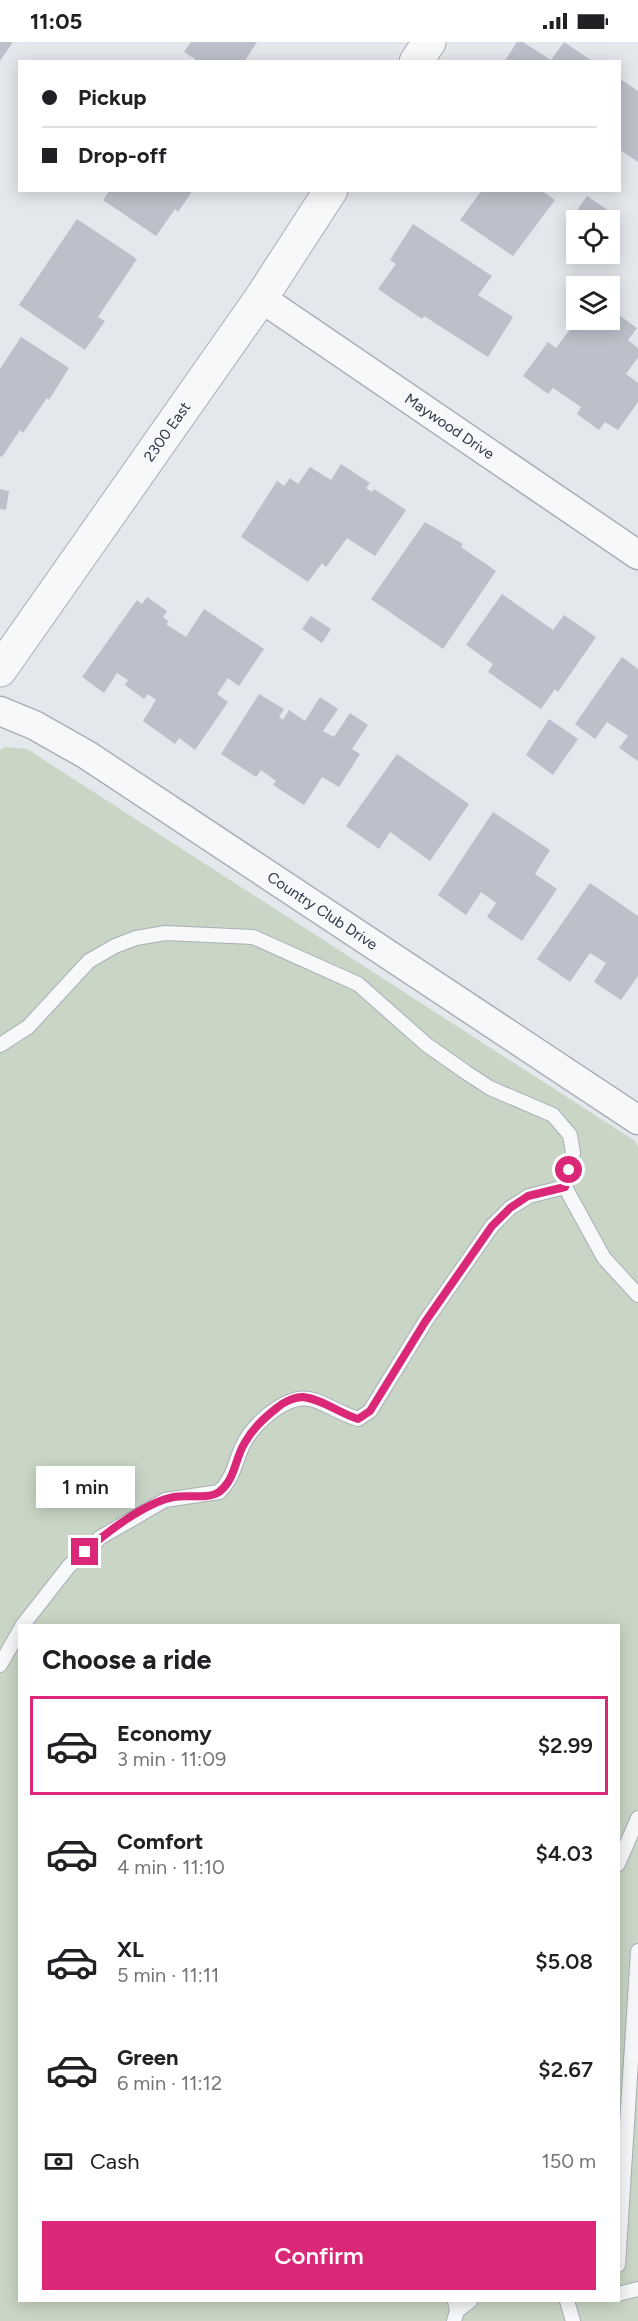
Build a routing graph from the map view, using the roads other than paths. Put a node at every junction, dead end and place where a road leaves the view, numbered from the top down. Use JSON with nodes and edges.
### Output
{"nodes":[{"id":1,"x":429,"y":42,"type":"edge"},
{"id":2,"x":417,"y":60,"type":"edge"},
{"id":3,"x":330,"y":192,"type":"edge"},
{"id":4,"x":261,"y":298,"type":"junction"},
{"id":5,"x":638,"y":555,"type":"edge"},
{"id":6,"x":0,"y":670,"type":"edge"},
{"id":7,"x":0,"y":711,"type":"edge"},
{"id":8,"x":0,"y":1045,"type":"edge"},
{"id":9,"x":638,"y":1120,"type":"edge"},
{"id":10,"x":565,"y":1187,"type":"junction"},
{"id":11,"x":638,"y":1295,"type":"edge"},
{"id":12,"x":24,"y":1624,"type":"edge"},
{"id":13,"x":18,"y":1634,"type":"edge"},
{"id":14,"x":0,"y":1665,"type":"edge"},
{"id":15,"x":638,"y":1818,"type":"edge"},
{"id":16,"x":620,"y":1859,"type":"edge"},
{"id":17,"x":638,"y":1951,"type":"edge"},
{"id":18,"x":620,"y":2234,"type":"edge"},
{"id":19,"x":638,"y":2289,"type":"edge"},
{"id":20,"x":620,"y":2294,"type":"edge"},
{"id":21,"x":468,"y":2302,"type":"edge"},
{"id":22,"x":567,"y":2302,"type":"edge"},
{"id":23,"x":455,"y":2311,"type":"edge"},
{"id":24,"x":573,"y":2321,"type":"edge"}],
"edges":[{"from":1,"to":2,"type":"street"},
{"from":3,"to":4,"type":"street","name":"2300 East"},
{"from":4,"to":5,"type":"street","name":"Maywood Drive"},
{"from":4,"to":6,"type":"street","name":"2300 East"},
{"from":7,"to":9,"type":"street","name":"Country Club Drive"},
{"from":8,"to":10,"type":"lane"},
{"from":10,"to":11,"type":"lane"},
{"from":10,"to":12,"type":"lane"},
{"from":13,"to":14,"type":"lane"},
{"from":15,"to":16,"type":"lane"},
{"from":17,"to":18,"type":"lane"},
{"from":19,"to":20,"type":"lane"},
{"from":21,"to":23,"type":"lane"},
{"from":22,"to":24,"type":"lane"}]}
